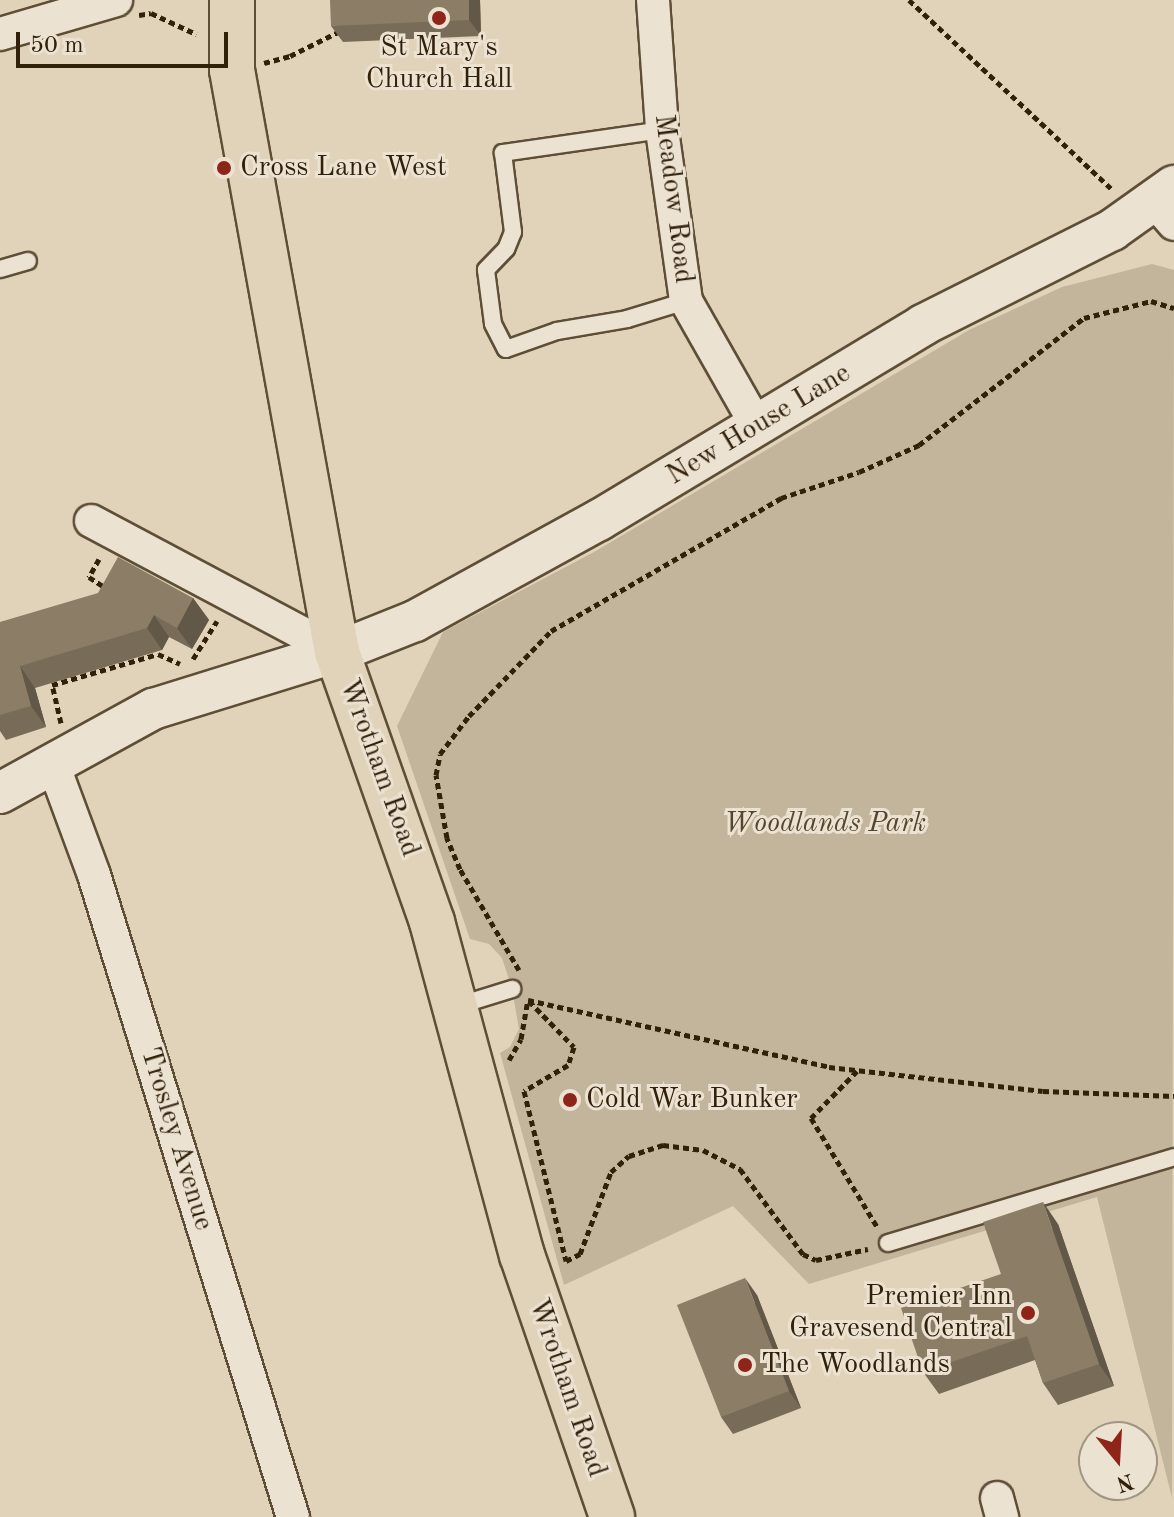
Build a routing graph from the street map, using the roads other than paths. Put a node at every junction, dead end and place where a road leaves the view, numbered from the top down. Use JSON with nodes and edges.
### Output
{"nodes":[{"id":1,"x":232,"y":0,"type":"edge"},
{"id":2,"x":653,"y":0,"type":"edge"},
{"id":3,"x":123,"y":9,"type":"edge"},
{"id":4,"x":0,"y":34,"type":"edge"},
{"id":5,"x":662,"y":130,"type":"junction"},
{"id":6,"x":1160,"y":206,"type":"edge"},
{"id":7,"x":28,"y":261,"type":"dead end"},
{"id":8,"x":0,"y":269,"type":"edge"},
{"id":9,"x":686,"y":301,"type":"junction"},
{"id":10,"x":757,"y":426,"type":"junction"},
{"id":11,"x":98,"y":535,"type":"road end"},
{"id":12,"x":337,"y":652,"type":"junction"},
{"id":13,"x":50,"y":747,"type":"junction"},
{"id":14,"x":0,"y":793,"type":"edge"},
{"id":15,"x":512,"y":989,"type":"dead end"},
{"id":16,"x":457,"y":1006,"type":"junction"},
{"id":17,"x":1174,"y":1157,"type":"edge"},
{"id":18,"x":888,"y":1243,"type":"road end"},
{"id":19,"x":293,"y":1517,"type":"edge"},
{"id":20,"x":612,"y":1517,"type":"edge"}],
"edges":[{"from":1,"to":12,"type":"main road","name":"Wrotham Road"},
{"from":2,"to":5,"type":"street","name":"Meadow Road"},
{"from":3,"to":4,"type":"street"},
{"from":5,"to":9,"type":"street","name":"Meadow Road"},
{"from":5,"to":9,"type":"lane"},
{"from":6,"to":10,"type":"street","name":"New House Lane"},
{"from":7,"to":8,"type":"lane"},
{"from":9,"to":10,"type":"street","name":"Meadow Road"},
{"from":10,"to":12,"type":"street","name":"New House Lane"},
{"from":11,"to":12,"type":"street"},
{"from":12,"to":13,"type":"street"},
{"from":12,"to":16,"type":"main road","name":"Wrotham Road"},
{"from":13,"to":14,"type":"street"},
{"from":13,"to":19,"type":"street","name":"Trosley Avenue"},
{"from":15,"to":16,"type":"lane"},
{"from":16,"to":20,"type":"main road","name":"Wrotham Road"},
{"from":17,"to":18,"type":"lane"}]}
